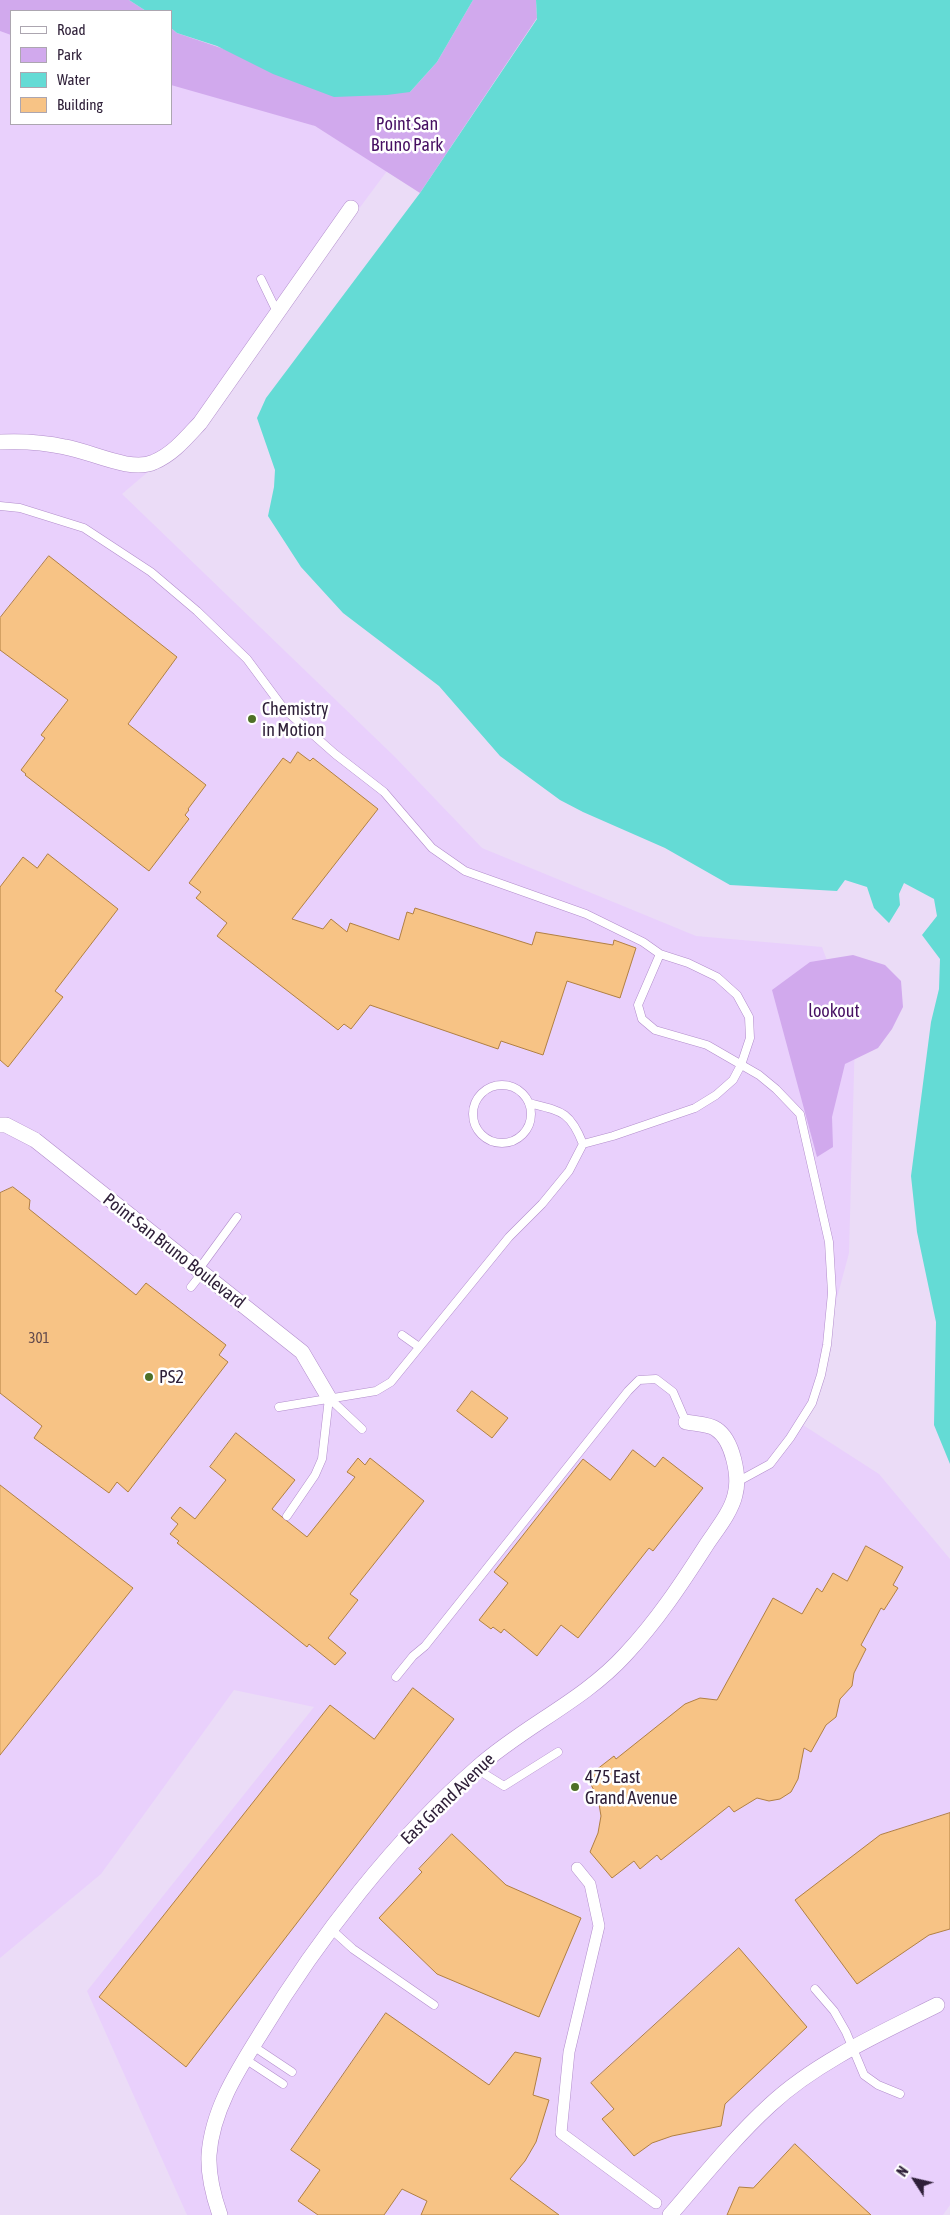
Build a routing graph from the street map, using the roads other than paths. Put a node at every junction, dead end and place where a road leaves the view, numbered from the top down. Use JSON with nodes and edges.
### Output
{"nodes":[{"id":1,"x":352,"y":208,"type":"dead end"},
{"id":2,"x":261,"y":279,"type":"dead end"},
{"id":3,"x":277,"y":312,"type":"junction"},
{"id":4,"x":0,"y":442,"type":"edge"},
{"id":5,"x":0,"y":506,"type":"edge"},
{"id":6,"x":660,"y":954,"type":"junction"},
{"id":7,"x":741,"y":1065,"type":"junction"},
{"id":8,"x":529,"y":1102,"type":"junction"},
{"id":9,"x":0,"y":1125,"type":"edge"},
{"id":10,"x":583,"y":1144,"type":"junction"},
{"id":11,"x":237,"y":1217,"type":"dead end"},
{"id":12,"x":201,"y":1271,"type":"junction"},
{"id":13,"x":191,"y":1287,"type":"dead end"},
{"id":14,"x":402,"y":1334,"type":"dead end"},
{"id":15,"x":419,"y":1347,"type":"junction"},
{"id":16,"x":329,"y":1398,"type":"junction"},
{"id":17,"x":279,"y":1407,"type":"dead end"},
{"id":18,"x":686,"y":1422,"type":"joint"},
{"id":19,"x":362,"y":1430,"type":"dead end"},
{"id":20,"x":737,"y":1482,"type":"junction"},
{"id":21,"x":287,"y":1516,"type":"dead end"},
{"id":22,"x":396,"y":1677,"type":"dead end"},
{"id":23,"x":558,"y":1752,"type":"dead end"},
{"id":24,"x":476,"y":1768,"type":"junction"},
{"id":25,"x":576,"y":1868,"type":"dead end"},
{"id":26,"x":332,"y":1930,"type":"junction"},
{"id":27,"x":815,"y":1989,"type":"dead end"},
{"id":28,"x":937,"y":2004,"type":"dead end"},
{"id":29,"x":434,"y":2005,"type":"dead end"},
{"id":30,"x":852,"y":2048,"type":"junction"},
{"id":31,"x":249,"y":2052,"type":"junction"},
{"id":32,"x":292,"y":2072,"type":"dead end"},
{"id":33,"x":283,"y":2084,"type":"dead end"},
{"id":34,"x":900,"y":2094,"type":"dead end"},
{"id":35,"x":656,"y":2203,"type":"dead end"},
{"id":36,"x":220,"y":2215,"type":"edge"},
{"id":37,"x":670,"y":2215,"type":"edge"}],
"edges":[{"from":1,"to":3,"type":"street"},
{"from":2,"to":3,"type":"lane"},
{"from":3,"to":4,"type":"street"},
{"from":5,"to":6,"type":"lane"},
{"from":6,"to":7,"type":"lane"},
{"from":6,"to":7,"type":"lane"},
{"from":7,"to":10,"type":"lane"},
{"from":7,"to":20,"type":"lane"},
{"from":8,"to":8,"type":"lane"},
{"from":8,"to":10,"type":"lane"},
{"from":9,"to":12,"type":"street","name":"Point San Bruno Boulevard"},
{"from":10,"to":15,"type":"lane"},
{"from":11,"to":12,"type":"lane"},
{"from":12,"to":13,"type":"lane"},
{"from":12,"to":16,"type":"street","name":"Point San Bruno Boulevard"},
{"from":14,"to":15,"type":"lane"},
{"from":15,"to":16,"type":"lane"},
{"from":16,"to":17,"type":"lane"},
{"from":16,"to":19,"type":"lane"},
{"from":16,"to":21,"type":"lane"},
{"from":18,"to":20,"type":"street","name":"East Grand Avenue"},
{"from":18,"to":22,"type":"lane"},
{"from":20,"to":24,"type":"street","name":"East Grand Avenue"},
{"from":23,"to":24,"type":"lane"},
{"from":24,"to":26,"type":"street","name":"East Grand Avenue"},
{"from":25,"to":35,"type":"street"},
{"from":26,"to":29,"type":"lane"},
{"from":26,"to":31,"type":"street","name":"East Grand Avenue"},
{"from":27,"to":30,"type":"lane"},
{"from":28,"to":30,"type":"street"},
{"from":30,"to":34,"type":"lane"},
{"from":30,"to":37,"type":"street"},
{"from":31,"to":32,"type":"lane"},
{"from":31,"to":33,"type":"lane"},
{"from":31,"to":36,"type":"street","name":"East Grand Avenue"}]}
